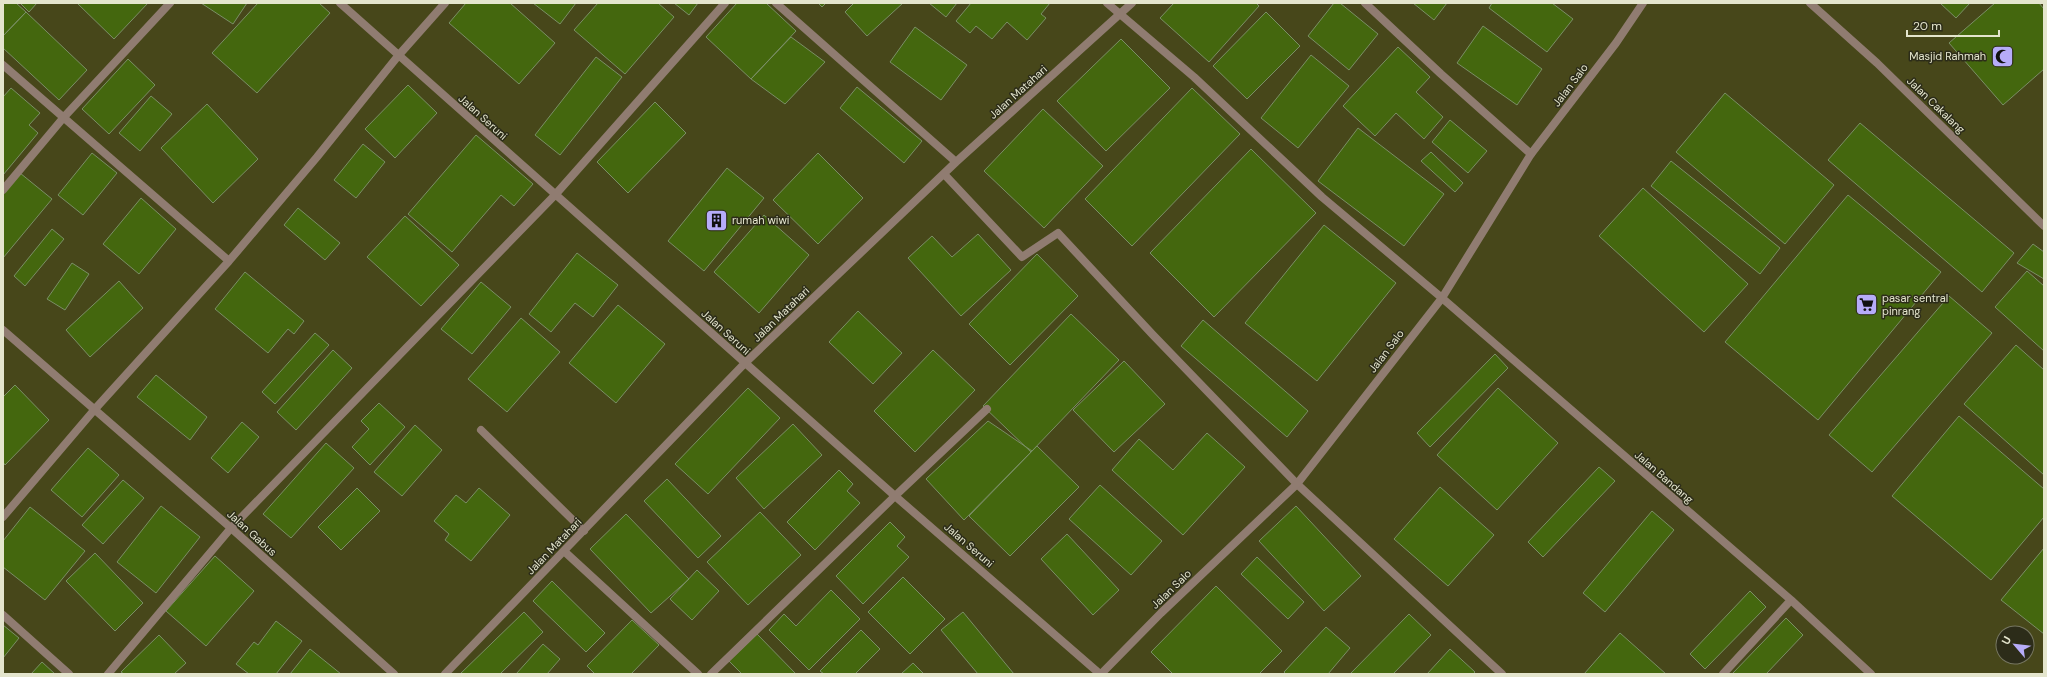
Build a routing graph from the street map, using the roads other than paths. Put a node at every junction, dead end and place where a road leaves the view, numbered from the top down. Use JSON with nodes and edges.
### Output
{"nodes":[{"id":1,"x":170,"y":3,"type":"edge"},
{"id":2,"x":340,"y":3,"type":"edge"},
{"id":3,"x":445,"y":3,"type":"edge"},
{"id":4,"x":725,"y":3,"type":"edge"},
{"id":5,"x":776,"y":3,"type":"edge"},
{"id":6,"x":1107,"y":3,"type":"edge"},
{"id":7,"x":1132,"y":3,"type":"edge"},
{"id":8,"x":1365,"y":3,"type":"edge"},
{"id":9,"x":1643,"y":3,"type":"edge"},
{"id":10,"x":1810,"y":3,"type":"edge"},
{"id":11,"x":1121,"y":14,"type":"junction"},
{"id":12,"x":398,"y":56,"type":"junction"},
{"id":13,"x":3,"y":65,"type":"edge"},
{"id":14,"x":64,"y":116,"type":"junction"},
{"id":15,"x":1531,"y":154,"type":"junction"},
{"id":16,"x":956,"y":162,"type":"junction"},
{"id":17,"x":944,"y":174,"type":"junction"},
{"id":18,"x":3,"y":190,"type":"edge"},
{"id":19,"x":555,"y":195,"type":"junction"},
{"id":20,"x":2044,"y":226,"type":"edge"},
{"id":21,"x":229,"y":261,"type":"junction"},
{"id":22,"x":1442,"y":298,"type":"junction"},
{"id":23,"x":3,"y":330,"type":"edge"},
{"id":24,"x":745,"y":363,"type":"junction"},
{"id":25,"x":987,"y":409,"type":"dead end"},
{"id":26,"x":95,"y":410,"type":"junction"},
{"id":27,"x":482,"y":430,"type":"dead end"},
{"id":28,"x":1297,"y":484,"type":"junction"},
{"id":29,"x":895,"y":496,"type":"junction"},
{"id":30,"x":3,"y":517,"type":"edge"},
{"id":31,"x":230,"y":528,"type":"junction"},
{"id":32,"x":584,"y":531,"type":"junction"},
{"id":33,"x":565,"y":552,"type":"junction"},
{"id":34,"x":1791,"y":600,"type":"junction"},
{"id":35,"x":3,"y":615,"type":"edge"},
{"id":36,"x":69,"y":674,"type":"edge"},
{"id":37,"x":108,"y":674,"type":"edge"},
{"id":38,"x":394,"y":674,"type":"edge"},
{"id":39,"x":445,"y":674,"type":"edge"},
{"id":40,"x":698,"y":674,"type":"edge"},
{"id":41,"x":711,"y":674,"type":"edge"},
{"id":42,"x":1100,"y":674,"type":"edge"},
{"id":43,"x":1502,"y":674,"type":"edge"},
{"id":44,"x":1723,"y":674,"type":"edge"},
{"id":45,"x":1871,"y":674,"type":"edge"}],
"edges":[{"from":1,"to":14,"type":"street"},
{"from":2,"to":12,"type":"street","name":"Jalan Seruni"},
{"from":3,"to":12,"type":"street"},
{"from":4,"to":19,"type":"street"},
{"from":5,"to":16,"type":"street"},
{"from":6,"to":11,"type":"street","name":"Jalan Bandang"},
{"from":7,"to":11,"type":"street","name":"Jalan Matahari"},
{"from":8,"to":15,"type":"street"},
{"from":9,"to":15,"type":"street","name":"Jalan Salo"},
{"from":10,"to":20,"type":"street","name":"Jalan Cakalang"},
{"from":11,"to":16,"type":"street","name":"Jalan Matahari"},
{"from":11,"to":22,"type":"street","name":"Jalan Bandang"},
{"from":12,"to":19,"type":"street","name":"Jalan Seruni"},
{"from":12,"to":21,"type":"street"},
{"from":13,"to":14,"type":"street"},
{"from":14,"to":18,"type":"street"},
{"from":14,"to":21,"type":"street"},
{"from":15,"to":22,"type":"street","name":"Jalan Salo"},
{"from":16,"to":17,"type":"street","name":"Jalan Matahari"},
{"from":17,"to":24,"type":"street","name":"Jalan Matahari"},
{"from":17,"to":28,"type":"street"},
{"from":19,"to":24,"type":"street","name":"Jalan Seruni"},
{"from":19,"to":31,"type":"street"},
{"from":21,"to":26,"type":"street"},
{"from":22,"to":28,"type":"street","name":"Jalan Salo"},
{"from":22,"to":34,"type":"street","name":"Jalan Bandang"},
{"from":23,"to":26,"type":"street","name":"Jalan Gabus"},
{"from":24,"to":29,"type":"street","name":"Jalan Seruni"},
{"from":24,"to":32,"type":"street","name":"Jalan Matahari"},
{"from":25,"to":29,"type":"street"},
{"from":26,"to":30,"type":"street"},
{"from":26,"to":31,"type":"street","name":"Jalan Gabus"},
{"from":27,"to":32,"type":"street"},
{"from":28,"to":42,"type":"street","name":"Jalan Salo"},
{"from":28,"to":43,"type":"street"},
{"from":29,"to":41,"type":"street"},
{"from":29,"to":42,"type":"street","name":"Jalan Seruni"},
{"from":31,"to":37,"type":"street"},
{"from":31,"to":38,"type":"street","name":"Jalan Gabus"},
{"from":32,"to":33,"type":"street","name":"Jalan Matahari"},
{"from":33,"to":39,"type":"street","name":"Jalan Matahari"},
{"from":33,"to":40,"type":"street"},
{"from":34,"to":44,"type":"street"},
{"from":34,"to":45,"type":"street","name":"Jalan Bandang"},
{"from":35,"to":36,"type":"street"}]}
